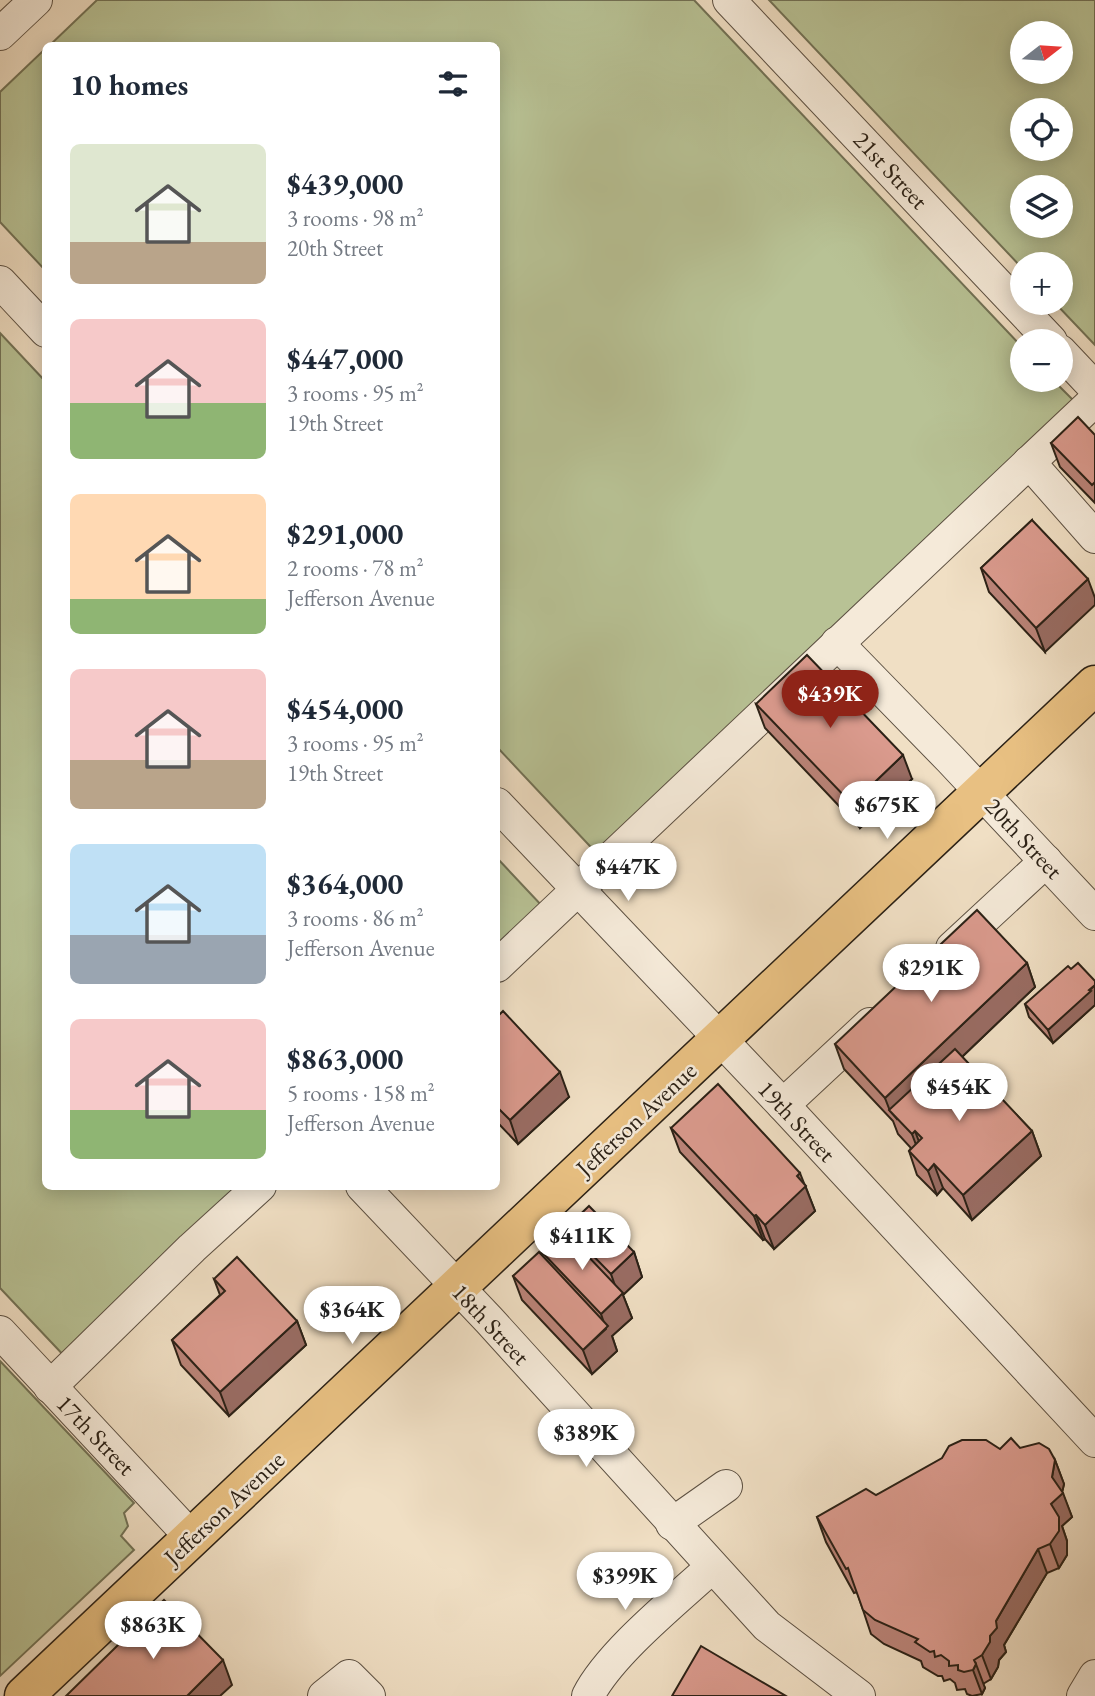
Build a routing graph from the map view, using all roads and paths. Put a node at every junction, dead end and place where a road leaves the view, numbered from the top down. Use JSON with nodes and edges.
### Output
{"nodes":[{"id":1,"x":36,"y":0,"type":"edge"},
{"id":2,"x":729,"y":0,"type":"edge"},
{"id":3,"x":0,"y":34,"type":"edge"},
{"id":4,"x":0,"y":282,"type":"edge"},
{"id":5,"x":42,"y":327,"type":"edge"},
{"id":6,"x":1040,"y":329,"type":"edge"},
{"id":7,"x":1073,"y":365,"type":"edge"},
{"id":8,"x":1095,"y":388,"type":"edge"},
{"id":9,"x":1095,"y":400,"type":"edge"},
{"id":10,"x":1029,"y":462,"type":"junction"},
{"id":11,"x":1095,"y":537,"type":"edge"},
{"id":12,"x":837,"y":643,"type":"junction"},
{"id":13,"x":1095,"y":685,"type":"edge"},
{"id":14,"x":981,"y":792,"type":"junction"},
{"id":15,"x":500,"y":807,"type":"edge"},
{"id":16,"x":1046,"y":861,"type":"junction"},
{"id":17,"x":579,"y":889,"type":"junction"},
{"id":18,"x":1095,"y":914,"type":"edge"},
{"id":19,"x":500,"y":962,"type":"edge"},
{"id":20,"x":933,"y":966,"type":"edge"},
{"id":21,"x":893,"y":1003,"type":"edge"},
{"id":22,"x":720,"y":1040,"type":"junction"},
{"id":23,"x":783,"y":1105,"type":"junction"},
{"id":24,"x":256,"y":1190,"type":"edge"},
{"id":25,"x":366,"y":1190,"type":"edge"},
{"id":26,"x":457,"y":1288,"type":"junction"},
{"id":27,"x":0,"y":1332,"type":"edge"},
{"id":28,"x":50,"y":1387,"type":"junction"},
{"id":29,"x":1095,"y":1441,"type":"edge"},
{"id":30,"x":726,"y":1486,"type":"dead end"},
{"id":31,"x":672,"y":1524,"type":"junction"},
{"id":32,"x":192,"y":1538,"type":"junction"},
{"id":33,"x":712,"y":1567,"type":"junction"},
{"id":34,"x":1095,"y":1676,"type":"edge"},
{"id":35,"x":24,"y":1696,"type":"edge"},
{"id":36,"x":324,"y":1696,"type":"edge"},
{"id":37,"x":369,"y":1696,"type":"edge"},
{"id":38,"x":588,"y":1696,"type":"edge"},
{"id":39,"x":859,"y":1696,"type":"edge"},
{"id":40,"x":1083,"y":1696,"type":"edge"}],
"edges":[{"from":1,"to":3,"type":"street"},
{"from":2,"to":6,"type":"street","name":"21st Street"},
{"from":4,"to":5,"type":"street"},
{"from":7,"to":8,"type":"street"},
{"from":9,"to":10,"type":"street"},
{"from":10,"to":11,"type":"street"},
{"from":10,"to":12,"type":"street"},
{"from":12,"to":14,"type":"street","name":"20th Street"},
{"from":12,"to":17,"type":"street"},
{"from":13,"to":14,"type":"main road","name":"Jefferson Avenue"},
{"from":14,"to":16,"type":"street","name":"20th Street"},
{"from":14,"to":22,"type":"main road","name":"Jefferson Avenue"},
{"from":15,"to":17,"type":"street","name":"19th Street"},
{"from":16,"to":18,"type":"street","name":"20th Street"},
{"from":16,"to":20,"type":"street"},
{"from":17,"to":19,"type":"street"},
{"from":17,"to":22,"type":"street","name":"19th Street"},
{"from":21,"to":23,"type":"street"},
{"from":22,"to":23,"type":"street","name":"19th Street"},
{"from":22,"to":26,"type":"main road","name":"Jefferson Avenue"},
{"from":23,"to":29,"type":"street","name":"19th Street"},
{"from":24,"to":28,"type":"street"},
{"from":25,"to":26,"type":"street","name":"18th Street"},
{"from":26,"to":31,"type":"street","name":"18th Street"},
{"from":26,"to":32,"type":"main road","name":"Jefferson Avenue"},
{"from":27,"to":28,"type":"street","name":"17th Street"},
{"from":28,"to":32,"type":"street","name":"17th Street"},
{"from":30,"to":31,"type":"street"},
{"from":31,"to":33,"type":"street","name":"18th Street"},
{"from":32,"to":35,"type":"main road","name":"Jefferson Avenue"},
{"from":33,"to":38,"type":"street"},
{"from":33,"to":39,"type":"street","name":"18th Street"},
{"from":34,"to":40,"type":"street"},
{"from":36,"to":37,"type":"street"}]}
